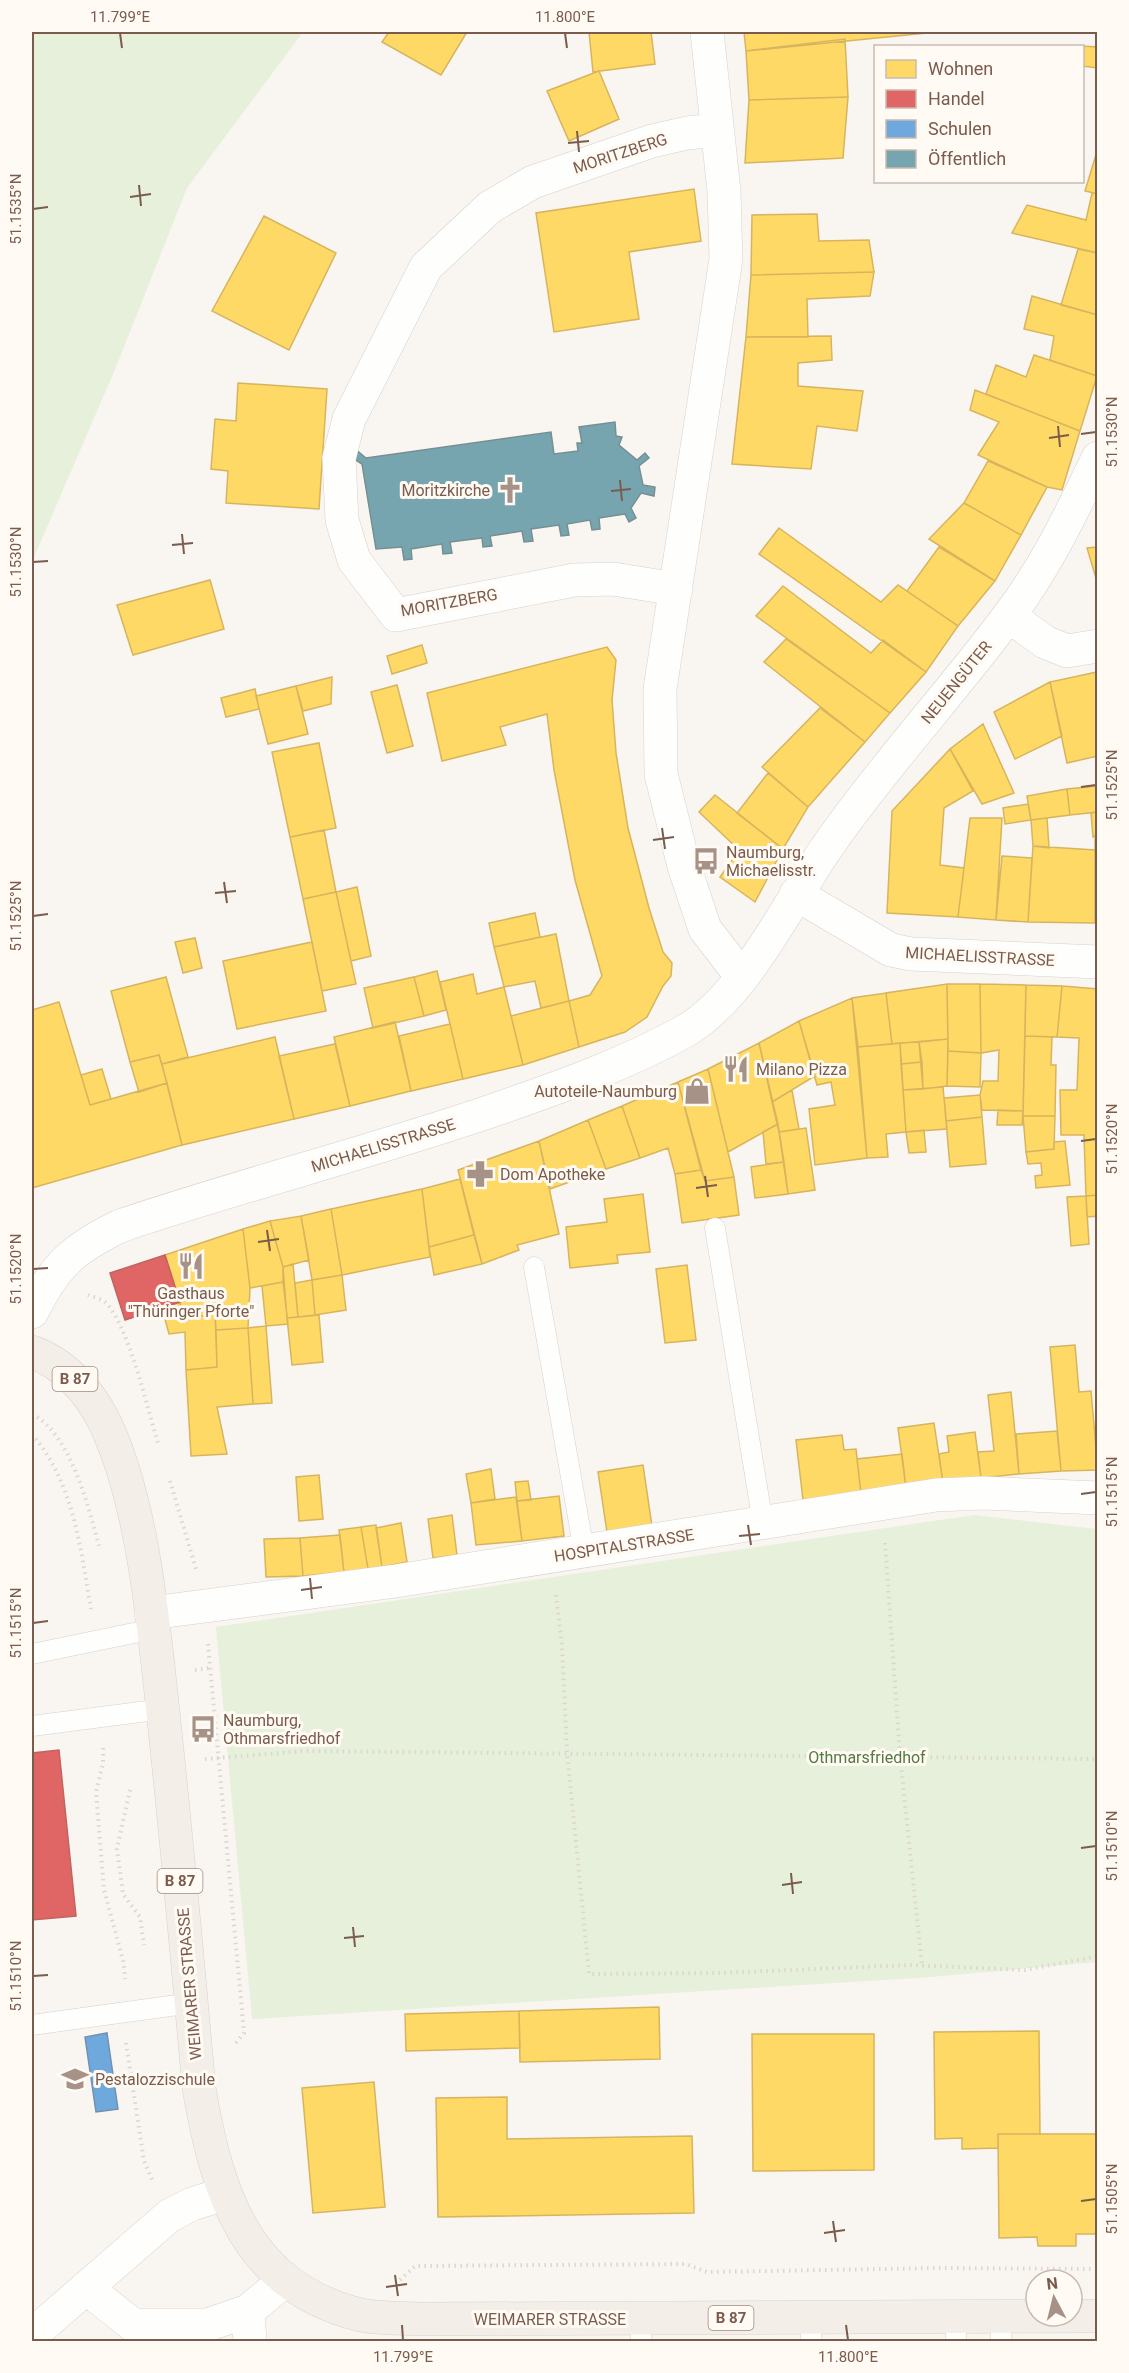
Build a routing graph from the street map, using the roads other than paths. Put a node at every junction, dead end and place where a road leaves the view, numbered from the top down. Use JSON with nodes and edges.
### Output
{"nodes":[{"id":1,"x":707,"y":32,"type":"edge"},
{"id":2,"x":717,"y":130,"type":"junction"},
{"id":3,"x":1098,"y":458,"type":"edge"},
{"id":4,"x":676,"y":589,"type":"junction"},
{"id":5,"x":1009,"y":616,"type":"junction"},
{"id":6,"x":1098,"y":646,"type":"edge"},
{"id":7,"x":796,"y":894,"type":"junction"},
{"id":8,"x":1098,"y":962,"type":"edge"},
{"id":9,"x":742,"y":976,"type":"junction"},
{"id":10,"x":715,"y":1228,"type":"dead end"},
{"id":11,"x":534,"y":1267,"type":"dead end"},
{"id":12,"x":32,"y":1312,"type":"edge"},
{"id":13,"x":32,"y":1352,"type":"edge"},
{"id":14,"x":1098,"y":1498,"type":"edge"},
{"id":15,"x":764,"y":1524,"type":"junction"},
{"id":16,"x":584,"y":1551,"type":"junction"},
{"id":17,"x":152,"y":1621,"type":"junction"},
{"id":18,"x":32,"y":1654,"type":"edge"},
{"id":19,"x":163,"y":1710,"type":"junction"},
{"id":20,"x":32,"y":1726,"type":"edge"},
{"id":21,"x":192,"y":2003,"type":"junction"},
{"id":22,"x":32,"y":2025,"type":"edge"},
{"id":23,"x":224,"y":2194,"type":"junction"},
{"id":24,"x":284,"y":2282,"type":"junction"},
{"id":25,"x":86,"y":2288,"type":"junction"},
{"id":26,"x":1098,"y":2316,"type":"edge"},
{"id":27,"x":249,"y":2326,"type":"edge"},
{"id":28,"x":956,"y":2329,"type":"edge"},
{"id":29,"x":1001,"y":2329,"type":"edge"},
{"id":30,"x":641,"y":2330,"type":"edge"},
{"id":31,"x":811,"y":2330,"type":"edge"},
{"id":32,"x":32,"y":2335,"type":"edge"}],
"edges":[{"from":1,"to":2,"type":"street"},
{"from":2,"to":4,"type":"street"},
{"from":2,"to":4,"type":"street","name":"MORITZBERG"},
{"from":3,"to":5,"type":"street","name":"NEUENGÜTER"},
{"from":4,"to":9,"type":"street"},
{"from":5,"to":6,"type":"street"},
{"from":5,"to":7,"type":"street","name":"NEUENGÜTER"},
{"from":7,"to":8,"type":"street","name":"MICHAELISSTRASSE"},
{"from":7,"to":9,"type":"street","name":"MICHAELISSTRASSE"},
{"from":9,"to":12,"type":"street","name":"MICHAELISSTRASSE"},
{"from":10,"to":15,"type":"lane"},
{"from":11,"to":16,"type":"lane"},
{"from":13,"to":17,"type":"main road","name":"WEIMARER STRASSE","number":"B 87"},
{"from":14,"to":15,"type":"street","name":"HOSPITALSTRASSE"},
{"from":15,"to":16,"type":"street","name":"HOSPITALSTRASSE"},
{"from":16,"to":17,"type":"street","name":"HOSPITALSTRASSE"},
{"from":17,"to":18,"type":"lane"},
{"from":17,"to":19,"type":"main road","name":"WEIMARER STRASSE","number":"B 87"},
{"from":19,"to":20,"type":"lane"},
{"from":19,"to":21,"type":"main road","name":"WEIMARER STRASSE","number":"B 87"},
{"from":21,"to":22,"type":"lane"},
{"from":21,"to":23,"type":"main road","name":"WEIMARER STRASSE","number":"B 87"},
{"from":23,"to":24,"type":"main road","name":"WEIMARER STRASSE","number":"B 87"},
{"from":23,"to":25,"type":"street"},
{"from":24,"to":27,"type":"street"},
{"from":24,"to":30,"type":"main road","name":"WEIMARER STRASSE","number":"B 87"},
{"from":25,"to":27,"type":"street"},
{"from":25,"to":32,"type":"street"},
{"from":26,"to":29,"type":"main road","name":"WEIMARER STRASSE","number":"B 87"},
{"from":28,"to":29,"type":"main road","name":"WEIMARER STRASSE","number":"B 87"},
{"from":28,"to":31,"type":"main road","name":"WEIMARER STRASSE","number":"B 87"},
{"from":30,"to":31,"type":"main road","name":"WEIMARER STRASSE","number":"B 87"}]}
